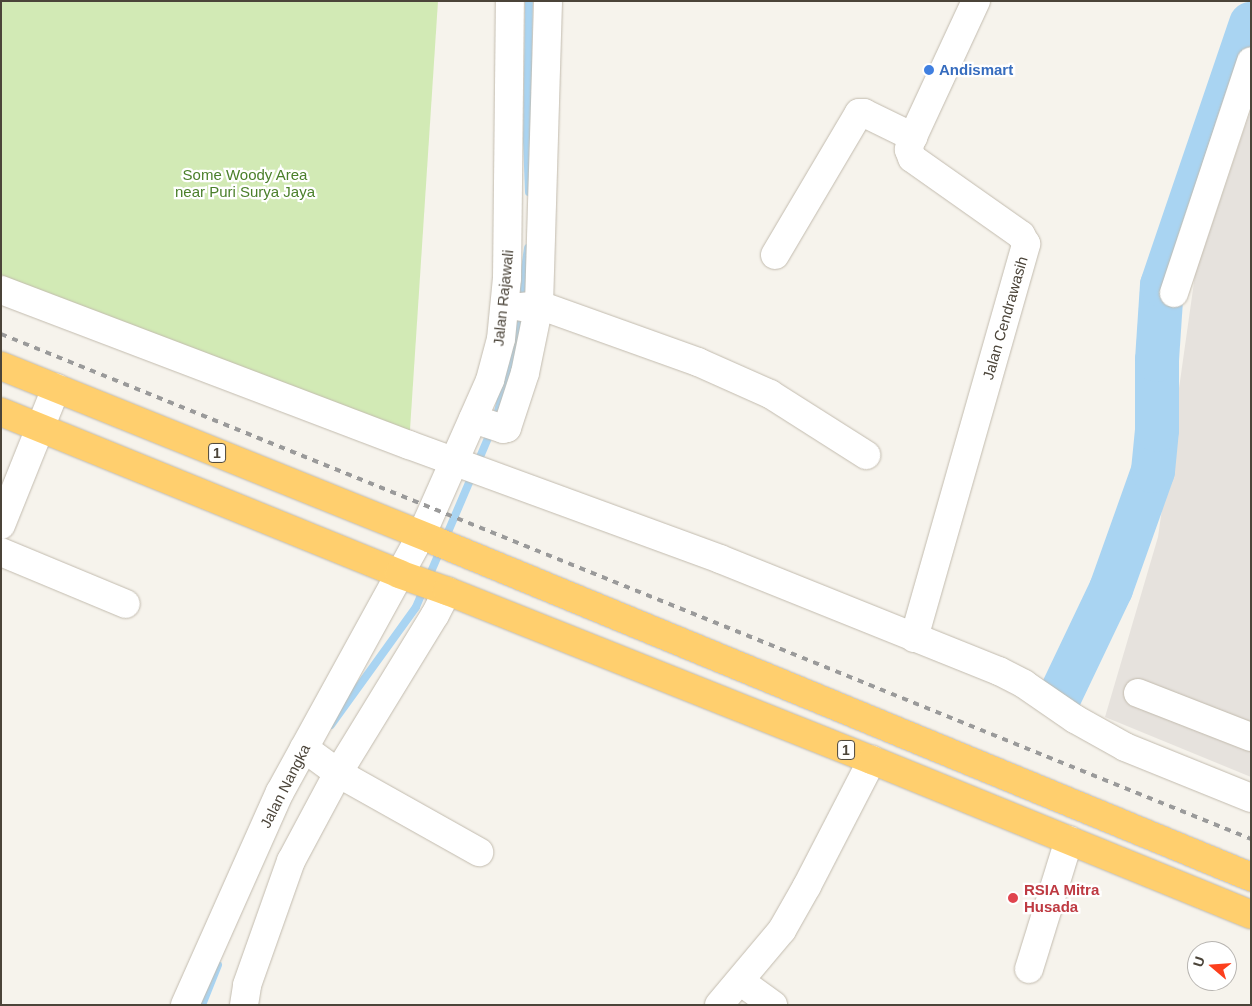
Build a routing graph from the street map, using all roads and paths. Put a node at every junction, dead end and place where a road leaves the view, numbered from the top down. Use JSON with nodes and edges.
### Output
{"nodes":[{"id":1,"x":510,"y":1,"type":"edge"},
{"id":2,"x":548,"y":1,"type":"edge"},
{"id":3,"x":976,"y":1,"type":"edge"},
{"id":4,"x":1251,"y":61,"type":"edge"},
{"id":5,"x":913,"y":137,"type":"junction"},
{"id":6,"x":774,"y":255,"type":"dead end"},
{"id":7,"x":1,"y":290,"type":"edge"},
{"id":8,"x":1174,"y":293,"type":"dead end"},
{"id":9,"x":520,"y":307,"type":"junction"},
{"id":10,"x":1,"y":366,"type":"edge"},
{"id":11,"x":56,"y":388,"type":"junction"},
{"id":12,"x":1,"y":412,"type":"edge"},
{"id":13,"x":41,"y":428,"type":"junction"},
{"id":14,"x":866,"y":455,"type":"dead end"},
{"id":15,"x":458,"y":463,"type":"junction"},
{"id":16,"x":1,"y":525,"type":"edge"},
{"id":17,"x":427,"y":538,"type":"junction"},
{"id":18,"x":1,"y":552,"type":"edge"},
{"id":19,"x":405,"y":576,"type":"junction"},
{"id":20,"x":443,"y":590,"type":"junction"},
{"id":21,"x":126,"y":604,"type":"dead end"},
{"id":22,"x":914,"y":638,"type":"junction"},
{"id":23,"x":1138,"y":694,"type":"dead end"},
{"id":24,"x":1251,"y":737,"type":"edge"},
{"id":25,"x":306,"y":750,"type":"junction"},
{"id":26,"x":872,"y":760,"type":"junction"},
{"id":27,"x":336,"y":771,"type":"junction"},
{"id":28,"x":1251,"y":798,"type":"edge"},
{"id":29,"x":479,"y":852,"type":"dead end"},
{"id":30,"x":1062,"y":860,"type":"junction"},
{"id":31,"x":1251,"y":877,"type":"edge"},
{"id":32,"x":1251,"y":915,"type":"edge"},
{"id":33,"x":1028,"y":969,"type":"dead end"},
{"id":34,"x":740,"y":980,"type":"junction"},
{"id":35,"x":185,"y":1005,"type":"edge"},
{"id":36,"x":244,"y":1005,"type":"edge"},
{"id":37,"x":719,"y":1005,"type":"edge"},
{"id":38,"x":774,"y":1005,"type":"edge"}],
"edges":[{"from":1,"to":9,"type":"street","name":"Jalan Rajawali"},
{"from":2,"to":9,"type":"street"},
{"from":3,"to":5,"type":"street","name":"Jalan Cendrawasih"},
{"from":4,"to":8,"type":"street"},
{"from":5,"to":6,"type":"street"},
{"from":5,"to":22,"type":"street","name":"Jalan Cendrawasih"},
{"from":7,"to":15,"type":"street"},
{"from":9,"to":14,"type":"street"},
{"from":9,"to":15,"type":"street","name":"Jalan Rajawali"},
{"from":10,"to":11,"type":"highway","number":"1"},
{"from":11,"to":13,"type":"street"},
{"from":11,"to":17,"type":"highway","number":"1"},
{"from":12,"to":13,"type":"highway","number":"1"},
{"from":13,"to":16,"type":"street"},
{"from":13,"to":19,"type":"highway","number":"1"},
{"from":15,"to":17,"type":"street","name":"Jalan Rajawali"},
{"from":15,"to":22,"type":"street"},
{"from":17,"to":19,"type":"street","name":"Jalan Rajawali"},
{"from":17,"to":31,"type":"highway","number":"1"},
{"from":18,"to":21,"type":"street"},
{"from":19,"to":20,"type":"highway","number":"1"},
{"from":19,"to":25,"type":"street","name":"Jalan Nangka"},
{"from":20,"to":26,"type":"highway","number":"1"},
{"from":20,"to":27,"type":"street"},
{"from":22,"to":28,"type":"street"},
{"from":23,"to":24,"type":"street"},
{"from":25,"to":27,"type":"street"},
{"from":25,"to":35,"type":"street","name":"Jalan Nangka"},
{"from":26,"to":30,"type":"highway","number":"1"},
{"from":26,"to":34,"type":"street"},
{"from":27,"to":29,"type":"street"},
{"from":27,"to":36,"type":"street"},
{"from":30,"to":32,"type":"highway","number":"1"},
{"from":30,"to":33,"type":"street"},
{"from":34,"to":37,"type":"street"},
{"from":34,"to":38,"type":"street"}]}
